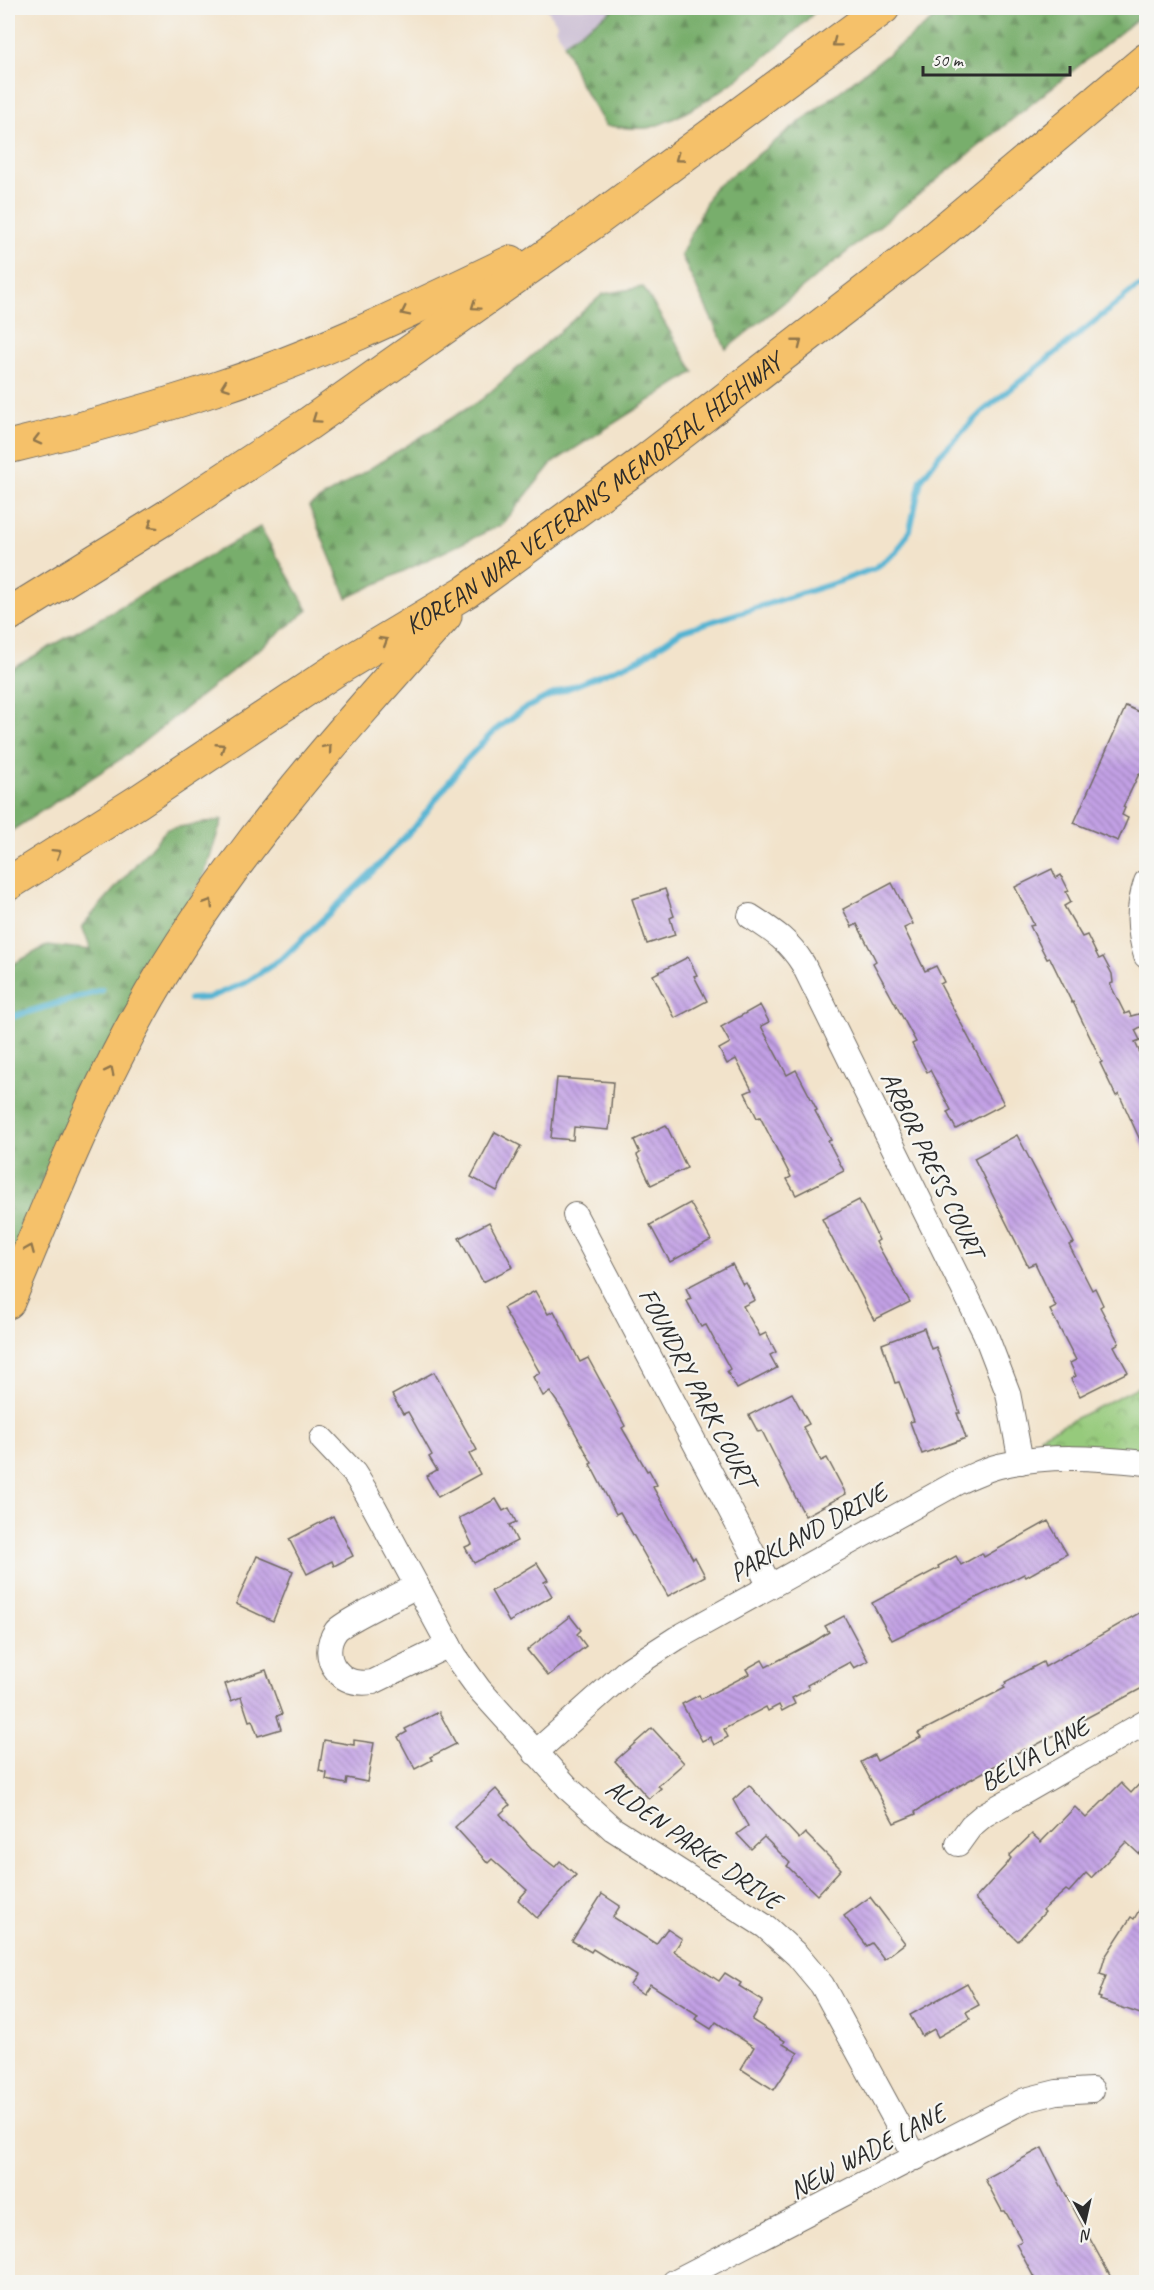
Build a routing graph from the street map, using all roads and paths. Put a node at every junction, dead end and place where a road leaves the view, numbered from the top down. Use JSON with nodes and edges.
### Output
{"nodes":[{"id":1,"x":883,"y":8,"type":"edge"},
{"id":2,"x":1146,"y":60,"type":"edge"},
{"id":3,"x":591,"y":224,"type":"junction"},
{"id":4,"x":8,"y":447,"type":"edge"},
{"id":5,"x":467,"y":591,"type":"junction"},
{"id":6,"x":8,"y":615,"type":"edge"},
{"id":7,"x":1146,"y":882,"type":"edge"},
{"id":8,"x":8,"y":884,"type":"edge"},
{"id":9,"x":750,"y":916,"type":"dead end"},
{"id":10,"x":1146,"y":956,"type":"edge"},
{"id":11,"x":575,"y":1215,"type":"dead end"},
{"id":12,"x":8,"y":1302,"type":"edge"},
{"id":13,"x":322,"y":1439,"type":"dead end"},
{"id":14,"x":1021,"y":1462,"type":"junction"},
{"id":15,"x":1146,"y":1462,"type":"edge"},
{"id":16,"x":417,"y":1586,"type":"junction"},
{"id":17,"x":770,"y":1586,"type":"junction"},
{"id":18,"x":449,"y":1645,"type":"junction"},
{"id":19,"x":1146,"y":1722,"type":"edge"},
{"id":20,"x":535,"y":1753,"type":"junction"},
{"id":21,"x":958,"y":1844,"type":"dead end"},
{"id":22,"x":1092,"y":2090,"type":"dead end"},
{"id":23,"x":916,"y":2158,"type":"junction"},
{"id":24,"x":674,"y":2283,"type":"edge"}],
"edges":[{"from":1,"to":3,"type":"highway","one_way":true},
{"from":5,"to":2,"type":"highway","name":"KOREAN WAR VETERANS MEMORIAL HIGHWAY","one_way":true},
{"from":3,"to":4,"type":"highway","one_way":true},
{"from":3,"to":6,"type":"highway","one_way":true},
{"from":8,"to":5,"type":"highway","name":"KOREAN WAR VETERANS MEMORIAL HIGHWAY","one_way":true},
{"from":12,"to":5,"type":"highway","one_way":true},
{"from":7,"to":10,"type":"street"},
{"from":9,"to":14,"type":"street","name":"ARBOR PRESS COURT"},
{"from":11,"to":17,"type":"street","name":"FOUNDRY PARK COURT"},
{"from":13,"to":16,"type":"street","name":"ALDEN PARKE DRIVE"},
{"from":14,"to":15,"type":"street","name":"PARKLAND DRIVE"},
{"from":14,"to":17,"type":"street","name":"PARKLAND DRIVE"},
{"from":16,"to":18,"type":"street","name":"ALDEN PARKE DRIVE"},
{"from":16,"to":18,"type":"street"},
{"from":17,"to":20,"type":"street","name":"PARKLAND DRIVE"},
{"from":18,"to":20,"type":"street","name":"ALDEN PARKE DRIVE"},
{"from":19,"to":21,"type":"street","name":"BELVA LANE"},
{"from":20,"to":23,"type":"street","name":"ALDEN PARKE DRIVE"},
{"from":22,"to":23,"type":"street","name":"NEW WADE LANE"},
{"from":23,"to":24,"type":"street","name":"NEW WADE LANE"}]}
